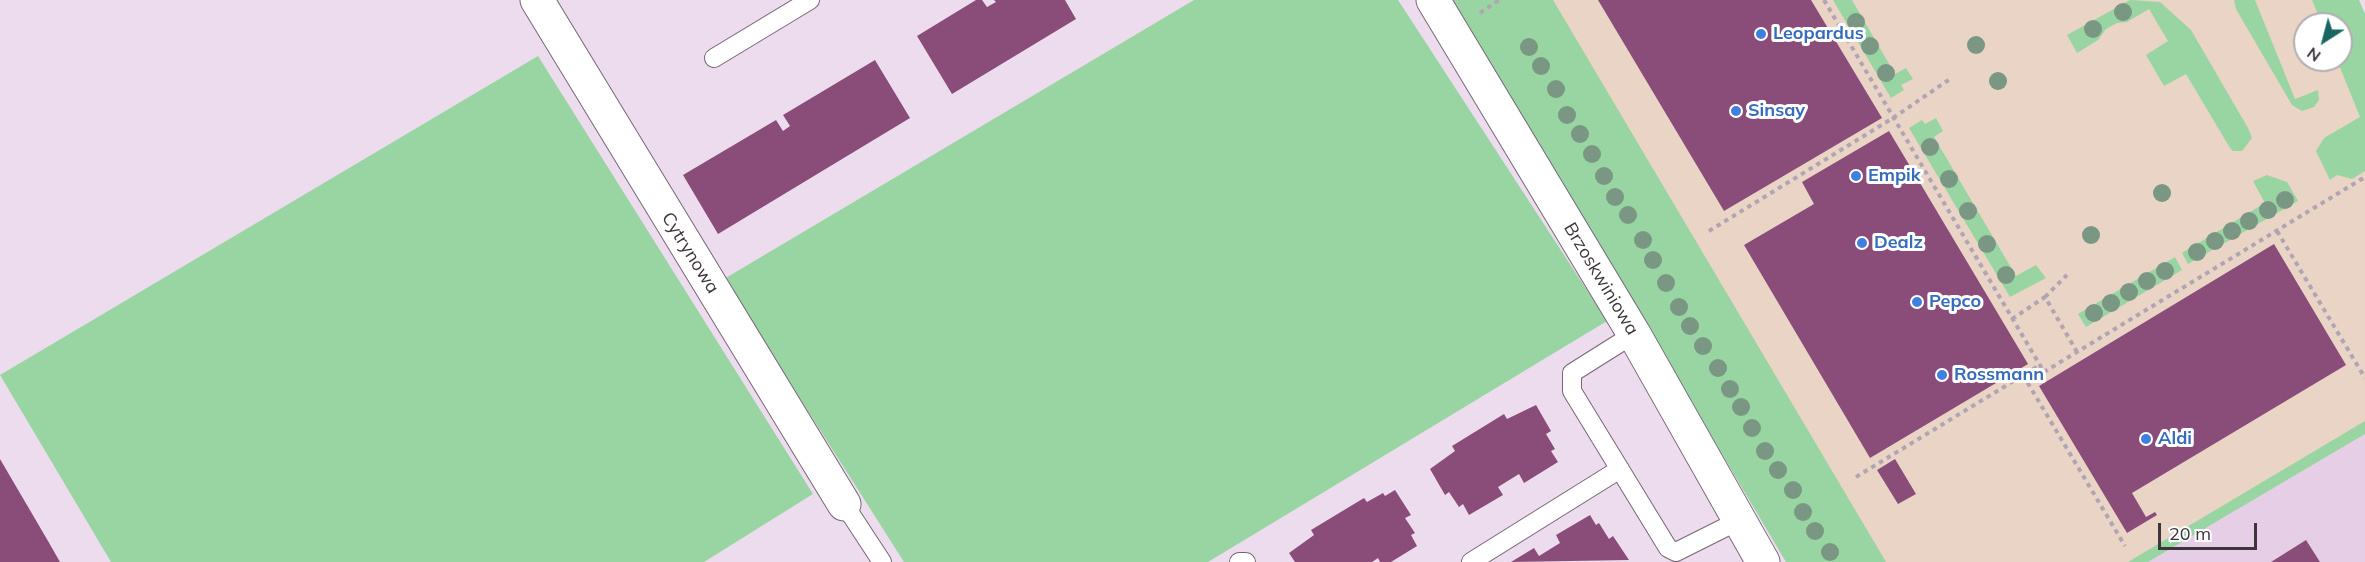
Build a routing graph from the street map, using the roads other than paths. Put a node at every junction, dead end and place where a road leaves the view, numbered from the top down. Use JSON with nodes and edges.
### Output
{"nodes":[{"id":1,"x":537,"y":0,"type":"edge"},
{"id":2,"x":810,"y":0,"type":"edge"},
{"id":3,"x":1433,"y":0,"type":"edge"},
{"id":4,"x":714,"y":58,"type":"dead end"},
{"id":5,"x":1634,"y":334,"type":"junction"},
{"id":6,"x":1620,"y":469,"type":"junction"},
{"id":7,"x":844,"y":504,"type":"joint"},
{"id":8,"x":1738,"y":520,"type":"junction"},
{"id":9,"x":882,"y":562,"type":"edge"},
{"id":10,"x":1239,"y":562,"type":"edge"},
{"id":11,"x":1246,"y":562,"type":"edge"},
{"id":12,"x":1471,"y":562,"type":"edge"},
{"id":13,"x":1763,"y":562,"type":"edge"}],
"edges":[{"from":1,"to":7,"type":"street","name":"Cytrynowa"},
{"from":2,"to":4,"type":"lane"},
{"from":3,"to":5,"type":"street","name":"Brzoskwiniowa"},
{"from":5,"to":6,"type":"lane"},
{"from":5,"to":8,"type":"street","name":"Brzoskwiniowa"},
{"from":6,"to":8,"type":"lane"},
{"from":6,"to":12,"type":"lane"},
{"from":7,"to":9,"type":"lane"},
{"from":8,"to":13,"type":"street","name":"Brzoskwiniowa"},
{"from":10,"to":11,"type":"lane"}]}
